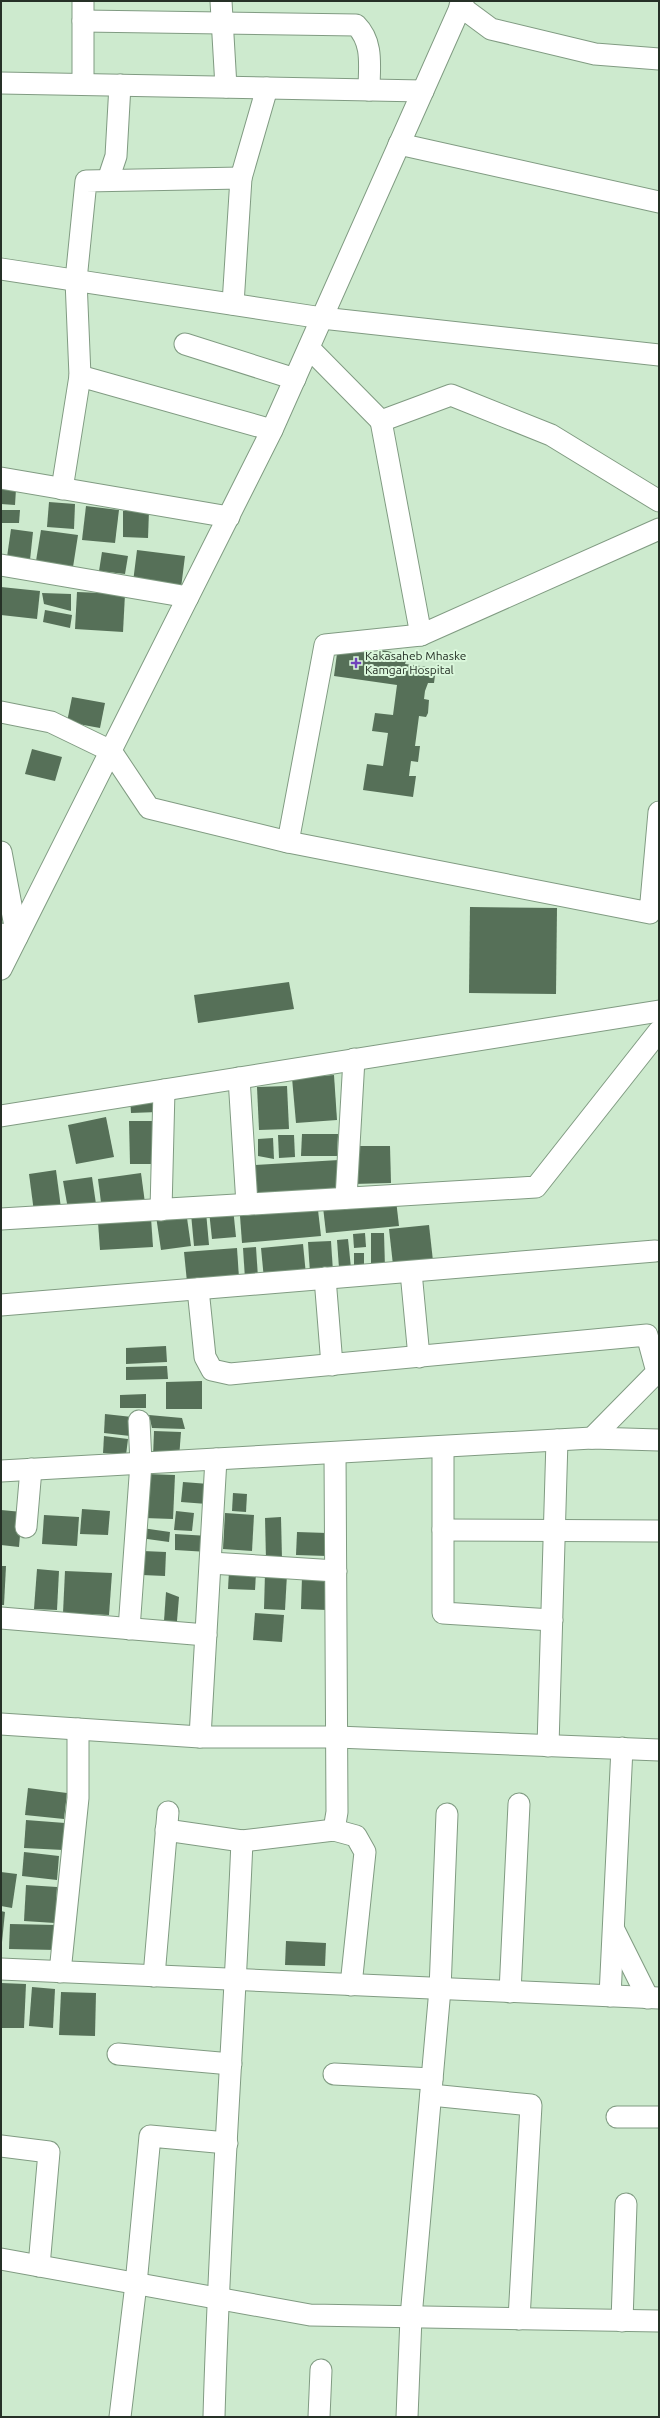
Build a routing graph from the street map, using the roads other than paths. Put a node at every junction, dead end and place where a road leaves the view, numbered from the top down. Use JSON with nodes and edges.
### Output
{"nodes":[{"id":1,"x":221,"y":1,"type":"edge"},
{"id":2,"x":461,"y":4,"type":"edge"},
{"id":3,"x":83,"y":11,"type":"edge"},
{"id":4,"x":222,"y":23,"type":"junction"},
{"id":5,"x":659,"y":59,"type":"edge"},
{"id":6,"x":1,"y":83,"type":"edge"},
{"id":7,"x":83,"y":84,"type":"junction"},
{"id":8,"x":120,"y":85,"type":"junction"},
{"id":9,"x":226,"y":87,"type":"junction"},
{"id":10,"x":266,"y":88,"type":"junction"},
{"id":11,"x":369,"y":90,"type":"junction"},
{"id":12,"x":423,"y":91,"type":"junction"},
{"id":13,"x":399,"y":144,"type":"junction"},
{"id":14,"x":241,"y":178,"type":"junction"},
{"id":15,"x":108,"y":180,"type":"junction"},
{"id":16,"x":659,"y":202,"type":"edge"},
{"id":17,"x":1,"y":269,"type":"edge"},
{"id":18,"x":76,"y":280,"type":"junction"},
{"id":19,"x":234,"y":304,"type":"junction"},
{"id":20,"x":322,"y":318,"type":"junction"},
{"id":21,"x":185,"y":344,"type":"dead end"},
{"id":22,"x":309,"y":348,"type":"junction"},
{"id":23,"x":659,"y":355,"type":"edge"},
{"id":24,"x":80,"y":376,"type":"junction"},
{"id":25,"x":295,"y":380,"type":"junction"},
{"id":26,"x":381,"y":421,"type":"junction"},
{"id":27,"x":272,"y":430,"type":"junction"},
{"id":28,"x":1,"y":478,"type":"edge"},
{"id":29,"x":62,"y":489,"type":"junction"},
{"id":30,"x":659,"y":501,"type":"edge"},
{"id":31,"x":229,"y":517,"type":"junction"},
{"id":32,"x":659,"y":529,"type":"edge"},
{"id":33,"x":1,"y":565,"type":"edge"},
{"id":34,"x":188,"y":597,"type":"junction"},
{"id":35,"x":421,"y":635,"type":"junction"},
{"id":36,"x":1,"y":712,"type":"edge"},
{"id":37,"x":111,"y":751,"type":"junction"},
{"id":38,"x":659,"y":812,"type":"edge"},
{"id":39,"x":288,"y":842,"type":"junction"},
{"id":40,"x":1,"y":852,"type":"edge"},
{"id":41,"x":9,"y":935,"type":"edge"},
{"id":42,"x":1,"y":969,"type":"edge"},
{"id":43,"x":659,"y":1011,"type":"edge"},
{"id":44,"x":659,"y":1031,"type":"edge"},
{"id":45,"x":354,"y":1059,"type":"junction"},
{"id":46,"x":239,"y":1078,"type":"junction"},
{"id":47,"x":164,"y":1090,"type":"junction"},
{"id":48,"x":1,"y":1116,"type":"edge"},
{"id":49,"x":346,"y":1198,"type":"junction"},
{"id":50,"x":247,"y":1204,"type":"junction"},
{"id":51,"x":161,"y":1210,"type":"junction"},
{"id":52,"x":1,"y":1219,"type":"edge"},
{"id":53,"x":655,"y":1252,"type":"dead end"},
{"id":54,"x":411,"y":1272,"type":"junction"},
{"id":55,"x":325,"y":1278,"type":"junction"},
{"id":56,"x":198,"y":1289,"type":"junction"},
{"id":57,"x":1,"y":1305,"type":"edge"},
{"id":58,"x":419,"y":1357,"type":"junction"},
{"id":59,"x":332,"y":1365,"type":"junction"},
{"id":60,"x":139,"y":1421,"type":"dead end"},
{"id":61,"x":592,"y":1438,"type":"junction"},
{"id":62,"x":557,"y":1440,"type":"junction"},
{"id":63,"x":659,"y":1440,"type":"edge"},
{"id":64,"x":449,"y":1452,"type":"junction"},
{"id":65,"x":335,"y":1453,"type":"junction"},
{"id":66,"x":216,"y":1459,"type":"junction"},
{"id":67,"x":141,"y":1463,"type":"junction"},
{"id":68,"x":31,"y":1469,"type":"junction"},
{"id":69,"x":1,"y":1471,"type":"edge"},
{"id":70,"x":26,"y":1527,"type":"dead end"},
{"id":71,"x":443,"y":1530,"type":"junction"},
{"id":72,"x":554,"y":1530,"type":"junction"},
{"id":73,"x":659,"y":1531,"type":"edge"},
{"id":74,"x":211,"y":1563,"type":"junction"},
{"id":75,"x":336,"y":1571,"type":"junction"},
{"id":76,"x":1,"y":1618,"type":"edge"},
{"id":77,"x":552,"y":1620,"type":"junction"},
{"id":78,"x":129,"y":1629,"type":"junction"},
{"id":79,"x":206,"y":1635,"type":"junction"},
{"id":80,"x":1,"y":1724,"type":"edge"},
{"id":81,"x":78,"y":1729,"type":"junction"},
{"id":82,"x":200,"y":1737,"type":"junction"},
{"id":83,"x":337,"y":1737,"type":"junction"},
{"id":84,"x":548,"y":1746,"type":"junction"},
{"id":85,"x":622,"y":1748,"type":"junction"},
{"id":86,"x":659,"y":1750,"type":"edge"},
{"id":87,"x":519,"y":1804,"type":"dead end"},
{"id":88,"x":447,"y":1814,"type":"dead end"},
{"id":89,"x":334,"y":1830,"type":"junction"},
{"id":90,"x":242,"y":1842,"type":"junction"},
{"id":91,"x":613,"y":1927,"type":"junction"},
{"id":92,"x":1,"y":1969,"type":"edge"},
{"id":93,"x":60,"y":1972,"type":"junction"},
{"id":94,"x":154,"y":1976,"type":"junction"},
{"id":95,"x":236,"y":1980,"type":"junction"},
{"id":96,"x":351,"y":1984,"type":"junction"},
{"id":97,"x":440,"y":1988,"type":"junction"},
{"id":98,"x":510,"y":1992,"type":"junction"},
{"id":99,"x":610,"y":1996,"type":"junction"},
{"id":100,"x":653,"y":1998,"type":"edge"},
{"id":101,"x":118,"y":2054,"type":"dead end"},
{"id":102,"x":231,"y":2064,"type":"junction"},
{"id":103,"x":334,"y":2074,"type":"dead end"},
{"id":104,"x":431,"y":2087,"type":"junction"},
{"id":105,"x":617,"y":2117,"type":"dead end"},
{"id":106,"x":659,"y":2117,"type":"edge"},
{"id":107,"x":227,"y":2143,"type":"junction"},
{"id":108,"x":1,"y":2146,"type":"edge"},
{"id":109,"x":626,"y":2204,"type":"dead end"},
{"id":110,"x":1,"y":2260,"type":"edge"},
{"id":111,"x":39,"y":2266,"type":"junction"},
{"id":112,"x":136,"y":2284,"type":"junction"},
{"id":113,"x":217,"y":2298,"type":"junction"},
{"id":114,"x":411,"y":2316,"type":"junction"},
{"id":115,"x":519,"y":2318,"type":"junction"},
{"id":116,"x":622,"y":2321,"type":"junction"},
{"id":117,"x":659,"y":2321,"type":"edge"},
{"id":118,"x":321,"y":2370,"type":"dead end"},
{"id":119,"x":120,"y":2417,"type":"edge"},
{"id":120,"x":214,"y":2417,"type":"edge"},
{"id":121,"x":319,"y":2417,"type":"edge"},
{"id":122,"x":407,"y":2417,"type":"edge"}],
"edges":[{"from":1,"to":4,"type":"street"},
{"from":2,"to":5,"type":"street"},
{"from":2,"to":12,"type":"street"},
{"from":3,"to":4,"type":"street"},
{"from":3,"to":7,"type":"street"},
{"from":4,"to":9,"type":"street"},
{"from":4,"to":11,"type":"street"},
{"from":6,"to":7,"type":"street"},
{"from":7,"to":8,"type":"street"},
{"from":8,"to":9,"type":"street"},
{"from":8,"to":15,"type":"street"},
{"from":9,"to":10,"type":"street"},
{"from":10,"to":11,"type":"street"},
{"from":10,"to":14,"type":"street"},
{"from":11,"to":12,"type":"street"},
{"from":12,"to":13,"type":"street"},
{"from":13,"to":16,"type":"street"},
{"from":13,"to":20,"type":"street"},
{"from":14,"to":15,"type":"street"},
{"from":14,"to":19,"type":"street"},
{"from":15,"to":18,"type":"street"},
{"from":17,"to":18,"type":"street"},
{"from":18,"to":19,"type":"street"},
{"from":18,"to":24,"type":"street"},
{"from":19,"to":20,"type":"street"},
{"from":20,"to":22,"type":"street"},
{"from":20,"to":23,"type":"street"},
{"from":21,"to":25,"type":"street"},
{"from":22,"to":25,"type":"street"},
{"from":22,"to":26,"type":"street"},
{"from":24,"to":27,"type":"street"},
{"from":24,"to":29,"type":"street"},
{"from":25,"to":27,"type":"street"},
{"from":26,"to":30,"type":"street"},
{"from":26,"to":35,"type":"street"},
{"from":27,"to":31,"type":"street"},
{"from":28,"to":29,"type":"street"},
{"from":29,"to":31,"type":"street"},
{"from":31,"to":34,"type":"street"},
{"from":32,"to":35,"type":"street"},
{"from":33,"to":34,"type":"street"},
{"from":34,"to":37,"type":"street"},
{"from":35,"to":39,"type":"street"},
{"from":36,"to":37,"type":"street"},
{"from":37,"to":39,"type":"street"},
{"from":37,"to":41,"type":"street"},
{"from":38,"to":39,"type":"street"},
{"from":40,"to":41,"type":"street"},
{"from":41,"to":42,"type":"street"},
{"from":43,"to":45,"type":"street"},
{"from":44,"to":49,"type":"street"},
{"from":45,"to":46,"type":"street"},
{"from":45,"to":49,"type":"street"},
{"from":46,"to":47,"type":"street"},
{"from":46,"to":50,"type":"street"},
{"from":47,"to":48,"type":"street"},
{"from":47,"to":51,"type":"street"},
{"from":49,"to":50,"type":"street"},
{"from":50,"to":51,"type":"street"},
{"from":51,"to":52,"type":"street"},
{"from":53,"to":54,"type":"street"},
{"from":54,"to":55,"type":"street"},
{"from":54,"to":58,"type":"street"},
{"from":55,"to":56,"type":"street"},
{"from":55,"to":59,"type":"street"},
{"from":56,"to":57,"type":"street"},
{"from":56,"to":59,"type":"street"},
{"from":58,"to":59,"type":"street"},
{"from":58,"to":61,"type":"street"},
{"from":60,"to":67,"type":"street"},
{"from":61,"to":62,"type":"street"},
{"from":61,"to":63,"type":"street"},
{"from":62,"to":64,"type":"street"},
{"from":62,"to":72,"type":"street"},
{"from":64,"to":65,"type":"street"},
{"from":64,"to":71,"type":"street"},
{"from":65,"to":66,"type":"street"},
{"from":65,"to":75,"type":"street"},
{"from":66,"to":67,"type":"street"},
{"from":66,"to":74,"type":"street"},
{"from":67,"to":68,"type":"street"},
{"from":67,"to":78,"type":"street"},
{"from":68,"to":69,"type":"street"},
{"from":68,"to":70,"type":"street"},
{"from":71,"to":72,"type":"street"},
{"from":71,"to":77,"type":"street"},
{"from":72,"to":73,"type":"street"},
{"from":72,"to":77,"type":"street"},
{"from":74,"to":75,"type":"street"},
{"from":74,"to":79,"type":"street"},
{"from":75,"to":83,"type":"street"},
{"from":76,"to":78,"type":"street"},
{"from":77,"to":84,"type":"street"},
{"from":78,"to":79,"type":"street"},
{"from":79,"to":82,"type":"street"},
{"from":80,"to":81,"type":"street"},
{"from":81,"to":82,"type":"street"},
{"from":81,"to":93,"type":"street"},
{"from":82,"to":83,"type":"street"},
{"from":83,"to":84,"type":"street"},
{"from":83,"to":89,"type":"street"},
{"from":84,"to":85,"type":"street"},
{"from":85,"to":86,"type":"street"},
{"from":85,"to":91,"type":"street"},
{"from":87,"to":98,"type":"street"},
{"from":88,"to":97,"type":"street"},
{"from":89,"to":90,"type":"street"},
{"from":89,"to":96,"type":"street"},
{"from":90,"to":94,"type":"street"},
{"from":90,"to":95,"type":"street"},
{"from":91,"to":99,"type":"street"},
{"from":91,"to":100,"type":"street"},
{"from":92,"to":93,"type":"street"},
{"from":93,"to":94,"type":"street"},
{"from":94,"to":95,"type":"street"},
{"from":95,"to":96,"type":"street"},
{"from":95,"to":102,"type":"street"},
{"from":96,"to":97,"type":"street"},
{"from":97,"to":98,"type":"street"},
{"from":97,"to":104,"type":"street"},
{"from":98,"to":99,"type":"street"},
{"from":99,"to":100,"type":"street"},
{"from":101,"to":102,"type":"street"},
{"from":102,"to":107,"type":"street"},
{"from":103,"to":104,"type":"street"},
{"from":104,"to":114,"type":"street"},
{"from":104,"to":115,"type":"street"},
{"from":105,"to":106,"type":"street"},
{"from":107,"to":112,"type":"street"},
{"from":107,"to":113,"type":"street"},
{"from":108,"to":111,"type":"street"},
{"from":109,"to":116,"type":"street"},
{"from":110,"to":111,"type":"street"},
{"from":111,"to":112,"type":"street"},
{"from":112,"to":113,"type":"street"},
{"from":112,"to":119,"type":"street"},
{"from":113,"to":114,"type":"street"},
{"from":113,"to":120,"type":"street"},
{"from":114,"to":115,"type":"street"},
{"from":114,"to":122,"type":"street"},
{"from":115,"to":116,"type":"street"},
{"from":116,"to":117,"type":"street"},
{"from":118,"to":121,"type":"street"}]}
